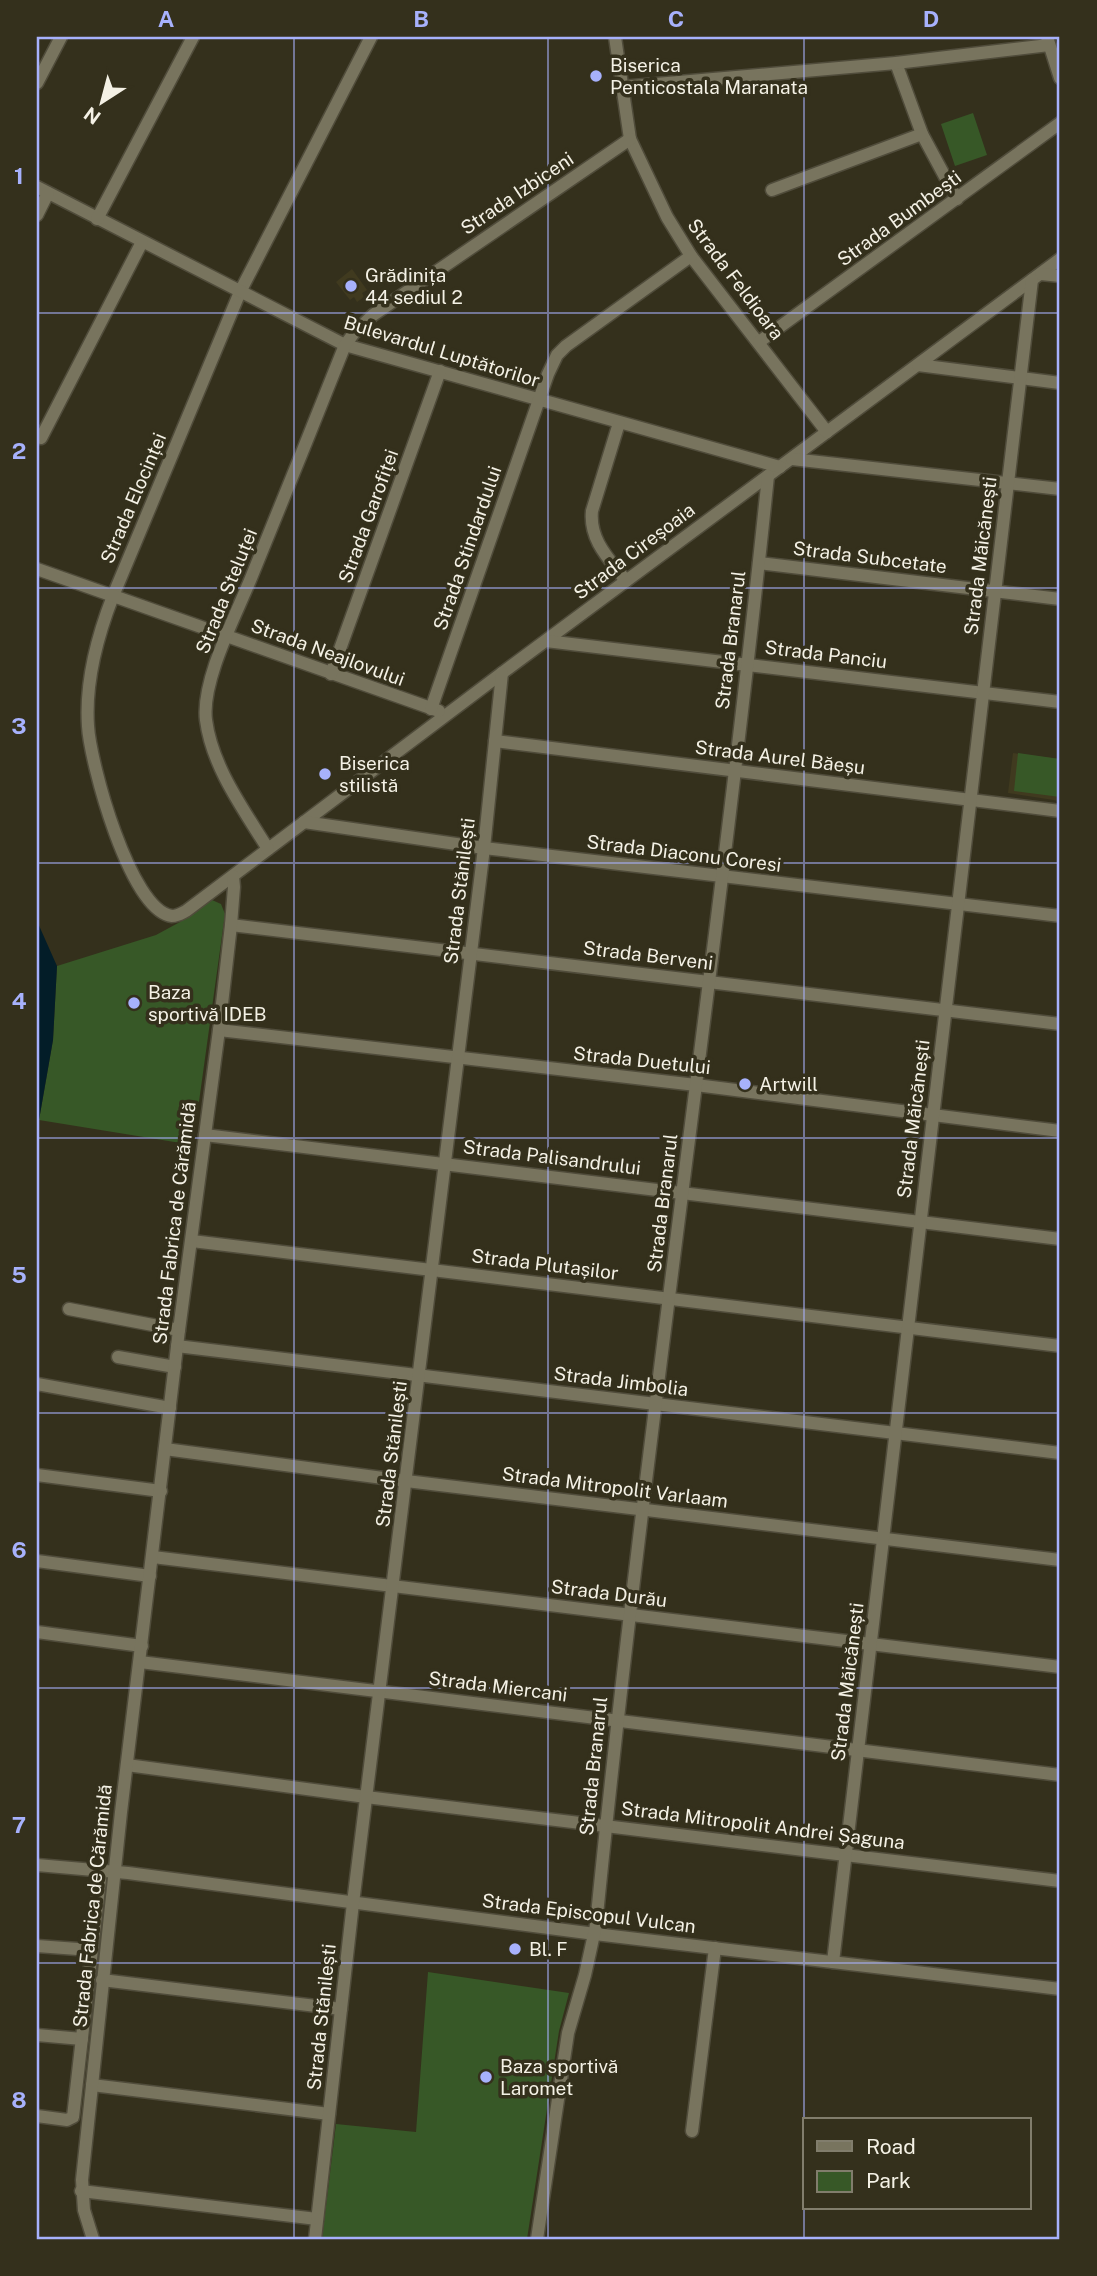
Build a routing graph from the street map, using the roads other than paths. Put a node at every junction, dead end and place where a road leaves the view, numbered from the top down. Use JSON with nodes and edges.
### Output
{"nodes":[{"id":1,"x":61,"y":37,"type":"edge"},
{"id":2,"x":193,"y":37,"type":"edge"},
{"id":3,"x":371,"y":37,"type":"edge"},
{"id":4,"x":615,"y":37,"type":"edge"},
{"id":5,"x":1048,"y":41,"type":"edge"},
{"id":6,"x":896,"y":63,"type":"junction"},
{"id":7,"x":1060,"y":78,"type":"edge"},
{"id":8,"x":37,"y":83,"type":"edge"},
{"id":9,"x":622,"y":87,"type":"junction"},
{"id":10,"x":1060,"y":123,"type":"edge"},
{"id":11,"x":922,"y":134,"type":"junction"},
{"id":12,"x":631,"y":139,"type":"junction"},
{"id":13,"x":43,"y":190,"type":"edge"},
{"id":14,"x":772,"y":190,"type":"dead end"},
{"id":15,"x":957,"y":199,"type":"junction"},
{"id":16,"x":37,"y":215,"type":"edge"},
{"id":17,"x":97,"y":219,"type":"junction"},
{"id":18,"x":142,"y":242,"type":"junction"},
{"id":19,"x":691,"y":256,"type":"junction"},
{"id":20,"x":1060,"y":259,"type":"edge"},
{"id":21,"x":1060,"y":276,"type":"edge"},
{"id":22,"x":1036,"y":277,"type":"junction"},
{"id":23,"x":240,"y":292,"type":"junction"},
{"id":24,"x":759,"y":342,"type":"junction"},
{"id":25,"x":345,"y":345,"type":"junction"},
{"id":26,"x":918,"y":365,"type":"junction"},
{"id":27,"x":440,"y":371,"type":"junction"},
{"id":28,"x":1021,"y":378,"type":"junction"},
{"id":29,"x":1060,"y":383,"type":"edge"},
{"id":30,"x":539,"y":400,"type":"junction"},
{"id":31,"x":619,"y":423,"type":"junction"},
{"id":32,"x":827,"y":432,"type":"junction"},
{"id":33,"x":41,"y":438,"type":"dead end"},
{"id":34,"x":792,"y":459,"type":"junction"},
{"id":35,"x":780,"y":467,"type":"junction"},
{"id":36,"x":768,"y":476,"type":"junction"},
{"id":37,"x":1008,"y":483,"type":"junction"},
{"id":38,"x":1060,"y":489,"type":"edge"},
{"id":39,"x":759,"y":563,"type":"junction"},
{"id":40,"x":37,"y":569,"type":"edge"},
{"id":41,"x":626,"y":581,"type":"junction"},
{"id":42,"x":995,"y":591,"type":"junction"},
{"id":43,"x":113,"y":596,"type":"junction"},
{"id":44,"x":1060,"y":598,"type":"edge"},
{"id":45,"x":228,"y":636,"type":"junction"},
{"id":46,"x":545,"y":641,"type":"junction"},
{"id":47,"x":747,"y":664,"type":"junction"},
{"id":48,"x":502,"y":673,"type":"junction"},
{"id":49,"x":331,"y":674,"type":"junction"},
{"id":50,"x":983,"y":693,"type":"junction"},
{"id":51,"x":1060,"y":702,"type":"edge"},
{"id":52,"x":431,"y":709,"type":"junction"},
{"id":53,"x":447,"y":715,"type":"junction"},
{"id":54,"x":495,"y":741,"type":"junction"},
{"id":55,"x":734,"y":770,"type":"junction"},
{"id":56,"x":970,"y":800,"type":"junction"},
{"id":57,"x":1060,"y":811,"type":"edge"},
{"id":58,"x":304,"y":822,"type":"junction"},
{"id":59,"x":484,"y":848,"type":"junction"},
{"id":60,"x":268,"y":849,"type":"junction"},
{"id":61,"x":233,"y":876,"type":"junction"},
{"id":62,"x":720,"y":876,"type":"junction"},
{"id":63,"x":957,"y":905,"type":"junction"},
{"id":64,"x":1060,"y":916,"type":"edge"},
{"id":65,"x":231,"y":925,"type":"junction"},
{"id":66,"x":471,"y":953,"type":"junction"},
{"id":67,"x":708,"y":982,"type":"junction"},
{"id":68,"x":945,"y":1010,"type":"junction"},
{"id":69,"x":1060,"y":1024,"type":"edge"},
{"id":70,"x":219,"y":1030,"type":"junction"},
{"id":71,"x":457,"y":1059,"type":"junction"},
{"id":72,"x":696,"y":1085,"type":"junction"},
{"id":73,"x":933,"y":1115,"type":"junction"},
{"id":74,"x":1060,"y":1131,"type":"edge"},
{"id":75,"x":205,"y":1135,"type":"junction"},
{"id":76,"x":444,"y":1164,"type":"junction"},
{"id":77,"x":682,"y":1192,"type":"junction"},
{"id":78,"x":920,"y":1221,"type":"junction"},
{"id":79,"x":1060,"y":1239,"type":"edge"},
{"id":80,"x":192,"y":1241,"type":"junction"},
{"id":81,"x":432,"y":1270,"type":"junction"},
{"id":82,"x":669,"y":1299,"type":"junction"},
{"id":83,"x":69,"y":1309,"type":"dead end"},
{"id":84,"x":908,"y":1327,"type":"junction"},
{"id":85,"x":179,"y":1330,"type":"junction"},
{"id":86,"x":177,"y":1346,"type":"junction"},
{"id":87,"x":1060,"y":1346,"type":"edge"},
{"id":88,"x":118,"y":1357,"type":"dead end"},
{"id":89,"x":175,"y":1367,"type":"junction"},
{"id":90,"x":419,"y":1376,"type":"junction"},
{"id":91,"x":37,"y":1384,"type":"edge"},
{"id":92,"x":655,"y":1404,"type":"junction"},
{"id":93,"x":170,"y":1408,"type":"junction"},
{"id":94,"x":895,"y":1433,"type":"junction"},
{"id":95,"x":165,"y":1448,"type":"junction"},
{"id":96,"x":1060,"y":1453,"type":"edge"},
{"id":97,"x":37,"y":1475,"type":"edge"},
{"id":98,"x":407,"y":1481,"type":"junction"},
{"id":99,"x":156,"y":1490,"type":"junction"},
{"id":100,"x":642,"y":1509,"type":"junction"},
{"id":101,"x":883,"y":1538,"type":"junction"},
{"id":102,"x":153,"y":1556,"type":"junction"},
{"id":103,"x":1060,"y":1560,"type":"edge"},
{"id":104,"x":37,"y":1561,"type":"edge"},
{"id":105,"x":150,"y":1576,"type":"junction"},
{"id":106,"x":394,"y":1586,"type":"junction"},
{"id":107,"x":630,"y":1616,"type":"junction"},
{"id":108,"x":37,"y":1632,"type":"edge"},
{"id":109,"x":871,"y":1645,"type":"junction"},
{"id":110,"x":142,"y":1646,"type":"junction"},
{"id":111,"x":140,"y":1662,"type":"junction"},
{"id":112,"x":1060,"y":1667,"type":"edge"},
{"id":113,"x":379,"y":1691,"type":"junction"},
{"id":114,"x":617,"y":1720,"type":"junction"},
{"id":115,"x":858,"y":1750,"type":"junction"},
{"id":116,"x":127,"y":1765,"type":"junction"},
{"id":117,"x":1060,"y":1775,"type":"edge"},
{"id":118,"x":366,"y":1797,"type":"junction"},
{"id":119,"x":606,"y":1825,"type":"junction"},
{"id":120,"x":845,"y":1854,"type":"junction"},
{"id":121,"x":37,"y":1865,"type":"edge"},
{"id":122,"x":101,"y":1870,"type":"junction"},
{"id":123,"x":114,"y":1872,"type":"junction"},
{"id":124,"x":1060,"y":1881,"type":"edge"},
{"id":125,"x":353,"y":1903,"type":"junction"},
{"id":126,"x":595,"y":1934,"type":"junction"},
{"id":127,"x":37,"y":1947,"type":"edge"},
{"id":128,"x":715,"y":1948,"type":"junction"},
{"id":129,"x":91,"y":1950,"type":"junction"},
{"id":130,"x":833,"y":1962,"type":"junction"},
{"id":131,"x":102,"y":1980,"type":"junction"},
{"id":132,"x":1060,"y":1989,"type":"edge"},
{"id":133,"x":341,"y":2010,"type":"junction"},
{"id":134,"x":37,"y":2035,"type":"edge"},
{"id":135,"x":82,"y":2039,"type":"junction"},
{"id":136,"x":92,"y":2085,"type":"junction"},
{"id":137,"x":329,"y":2114,"type":"junction"},
{"id":138,"x":37,"y":2116,"type":"edge"},
{"id":139,"x":692,"y":2131,"type":"dead end"},
{"id":140,"x":82,"y":2191,"type":"junction"},
{"id":141,"x":317,"y":2219,"type":"junction"},
{"id":142,"x":93,"y":2239,"type":"edge"},
{"id":143,"x":315,"y":2239,"type":"edge"},
{"id":144,"x":537,"y":2239,"type":"edge"}],
"edges":[{"from":1,"to":8,"type":"street"},
{"from":2,"to":17,"type":"street"},
{"from":3,"to":23,"type":"street","name":"Strada Elocinței"},
{"from":4,"to":9,"type":"street"},
{"from":5,"to":6,"type":"street"},
{"from":5,"to":7,"type":"street"},
{"from":6,"to":9,"type":"street"},
{"from":6,"to":11,"type":"street"},
{"from":9,"to":12,"type":"street"},
{"from":10,"to":15,"type":"street","name":"Strada Bumbești"},
{"from":11,"to":14,"type":"street"},
{"from":11,"to":15,"type":"street"},
{"from":12,"to":19,"type":"street","name":"Strada Feldioara"},
{"from":12,"to":25,"type":"street","name":"Strada Izbiceni"},
{"from":13,"to":16,"type":"street"},
{"from":13,"to":17,"type":"street","name":"Bulevardul Luptătorilor"},
{"from":15,"to":24,"type":"street","name":"Strada Bumbești"},
{"from":17,"to":18,"type":"street","name":"Bulevardul Luptătorilor"},
{"from":18,"to":23,"type":"street","name":"Bulevardul Luptătorilor"},
{"from":18,"to":33,"type":"street"},
{"from":19,"to":24,"type":"street","name":"Strada Feldioara"},
{"from":19,"to":30,"type":"street","name":"Strada Stindardului"},
{"from":20,"to":22,"type":"street","name":"Strada Cireșoaia"},
{"from":21,"to":22,"type":"street"},
{"from":22,"to":26,"type":"street","name":"Strada Cireșoaia"},
{"from":22,"to":28,"type":"street","name":"Strada Măicănești"},
{"from":23,"to":25,"type":"street","name":"Bulevardul Luptătorilor"},
{"from":23,"to":43,"type":"street","name":"Strada Elocinței"},
{"from":24,"to":32,"type":"street","name":"Strada Feldioara"},
{"from":25,"to":27,"type":"street","name":"Bulevardul Luptătorilor"},
{"from":25,"to":45,"type":"street","name":"Strada Steluței"},
{"from":26,"to":28,"type":"street"},
{"from":26,"to":32,"type":"street","name":"Strada Cireșoaia"},
{"from":27,"to":30,"type":"street","name":"Bulevardul Luptătorilor"},
{"from":27,"to":49,"type":"street","name":"Strada Garofiței"},
{"from":28,"to":29,"type":"street"},
{"from":28,"to":37,"type":"street","name":"Strada Măicănești"},
{"from":30,"to":31,"type":"street","name":"Bulevardul Luptătorilor"},
{"from":30,"to":52,"type":"street","name":"Strada Stindardului"},
{"from":31,"to":35,"type":"street","name":"Bulevardul Luptătorilor"},
{"from":31,"to":41,"type":"street"},
{"from":32,"to":34,"type":"street","name":"Strada Cireșoaia"},
{"from":34,"to":35,"type":"street","name":"Strada Cireșoaia"},
{"from":34,"to":37,"type":"street"},
{"from":35,"to":36,"type":"street","name":"Strada Cireșoaia"},
{"from":36,"to":39,"type":"street","name":"Strada Branarul"},
{"from":36,"to":41,"type":"street","name":"Strada Cireșoaia"},
{"from":37,"to":38,"type":"street"},
{"from":37,"to":42,"type":"street","name":"Strada Măicănești"},
{"from":39,"to":42,"type":"street","name":"Strada Subcetate"},
{"from":39,"to":47,"type":"street","name":"Strada Branarul"},
{"from":40,"to":43,"type":"street","name":"Strada Neajlovului"},
{"from":41,"to":46,"type":"street","name":"Strada Cireșoaia"},
{"from":42,"to":44,"type":"street","name":"Strada Subcetate"},
{"from":42,"to":50,"type":"street","name":"Strada Măicănești"},
{"from":43,"to":45,"type":"street","name":"Strada Neajlovului"},
{"from":43,"to":61,"type":"street","name":"Strada Elocinței"},
{"from":45,"to":49,"type":"street","name":"Strada Neajlovului"},
{"from":45,"to":60,"type":"street","name":"Strada Steluței"},
{"from":46,"to":47,"type":"street","name":"Strada Panciu"},
{"from":46,"to":48,"type":"street","name":"Strada Cireșoaia"},
{"from":47,"to":50,"type":"street","name":"Strada Panciu"},
{"from":47,"to":55,"type":"street","name":"Strada Branarul"},
{"from":48,"to":53,"type":"street","name":"Strada Cireșoaia"},
{"from":48,"to":54,"type":"street","name":"Strada Stănilești"},
{"from":49,"to":52,"type":"street","name":"Strada Neajlovului"},
{"from":50,"to":51,"type":"street","name":"Strada Panciu"},
{"from":50,"to":56,"type":"street","name":"Strada Măicănești"},
{"from":52,"to":53,"type":"street","name":"Strada Neajlovului"},
{"from":53,"to":58,"type":"street","name":"Strada Cireșoaia"},
{"from":54,"to":55,"type":"street","name":"Strada Aurel Băeșu"},
{"from":54,"to":59,"type":"street","name":"Strada Stănilești"},
{"from":55,"to":56,"type":"street","name":"Strada Aurel Băeșu"},
{"from":55,"to":62,"type":"street","name":"Strada Branarul"},
{"from":56,"to":57,"type":"street","name":"Strada Aurel Băeșu"},
{"from":56,"to":63,"type":"street","name":"Strada Măicănești"},
{"from":58,"to":59,"type":"street","name":"Strada Diaconu Coresi"},
{"from":58,"to":60,"type":"street","name":"Strada Cireșoaia"},
{"from":59,"to":62,"type":"street","name":"Strada Diaconu Coresi"},
{"from":59,"to":66,"type":"street","name":"Strada Stănilești"},
{"from":60,"to":61,"type":"street","name":"Strada Cireșoaia"},
{"from":61,"to":65,"type":"street","name":"Strada Fabrica de Cărămidă"},
{"from":62,"to":63,"type":"street","name":"Strada Diaconu Coresi"},
{"from":62,"to":67,"type":"street","name":"Strada Branarul"},
{"from":63,"to":64,"type":"street","name":"Strada Diaconu Coresi"},
{"from":63,"to":68,"type":"street","name":"Strada Măicănești"},
{"from":65,"to":66,"type":"street","name":"Strada Berveni"},
{"from":65,"to":70,"type":"street","name":"Strada Fabrica de Cărămidă"},
{"from":66,"to":67,"type":"street","name":"Strada Berveni"},
{"from":66,"to":71,"type":"street","name":"Strada Stănilești"},
{"from":67,"to":68,"type":"street","name":"Strada Berveni"},
{"from":67,"to":72,"type":"street","name":"Strada Branarul"},
{"from":68,"to":69,"type":"street","name":"Strada Berveni"},
{"from":68,"to":73,"type":"street","name":"Strada Măicănești"},
{"from":70,"to":71,"type":"street","name":"Strada Duetului"},
{"from":70,"to":75,"type":"street","name":"Strada Fabrica de Cărămidă"},
{"from":71,"to":72,"type":"street","name":"Strada Duetului"},
{"from":71,"to":76,"type":"street","name":"Strada Stănilești"},
{"from":72,"to":73,"type":"street","name":"Strada Duetului"},
{"from":72,"to":77,"type":"street","name":"Strada Branarul"},
{"from":73,"to":74,"type":"street","name":"Strada Duetului"},
{"from":73,"to":78,"type":"street","name":"Strada Măicănești"},
{"from":75,"to":76,"type":"street","name":"Strada Palisandrului"},
{"from":75,"to":80,"type":"street","name":"Strada Fabrica de Cărămidă"},
{"from":76,"to":77,"type":"street","name":"Strada Palisandrului"},
{"from":76,"to":81,"type":"street","name":"Strada Stănilești"},
{"from":77,"to":78,"type":"street","name":"Strada Palisandrului"},
{"from":77,"to":82,"type":"street","name":"Strada Branarul"},
{"from":78,"to":79,"type":"street","name":"Strada Palisandrului"},
{"from":78,"to":84,"type":"street","name":"Strada Măicănești"},
{"from":80,"to":81,"type":"street","name":"Strada Plutașilor"},
{"from":80,"to":85,"type":"street","name":"Strada Fabrica de Cărămidă"},
{"from":81,"to":82,"type":"street","name":"Strada Plutașilor"},
{"from":81,"to":90,"type":"street","name":"Strada Stănilești"},
{"from":82,"to":84,"type":"street","name":"Strada Plutașilor"},
{"from":82,"to":92,"type":"street","name":"Strada Branarul"},
{"from":83,"to":85,"type":"street"},
{"from":84,"to":87,"type":"street","name":"Strada Plutașilor"},
{"from":84,"to":94,"type":"street","name":"Strada Măicănești"},
{"from":85,"to":86,"type":"street","name":"Strada Fabrica de Cărămidă"},
{"from":86,"to":89,"type":"street","name":"Strada Fabrica de Cărămidă"},
{"from":86,"to":90,"type":"street","name":"Strada Jimbolia"},
{"from":88,"to":89,"type":"street"},
{"from":89,"to":93,"type":"street","name":"Strada Fabrica de Cărămidă"},
{"from":90,"to":92,"type":"street","name":"Strada Jimbolia"},
{"from":90,"to":98,"type":"street","name":"Strada Stănilești"},
{"from":91,"to":93,"type":"street"},
{"from":92,"to":94,"type":"street","name":"Strada Jimbolia"},
{"from":92,"to":100,"type":"street","name":"Strada Branarul"},
{"from":93,"to":95,"type":"street","name":"Strada Fabrica de Cărămidă"},
{"from":94,"to":96,"type":"street","name":"Strada Jimbolia"},
{"from":94,"to":101,"type":"street","name":"Strada Măicănești"},
{"from":95,"to":98,"type":"street","name":"Strada Mitropolit Varlaam"},
{"from":95,"to":99,"type":"street","name":"Strada Fabrica de Cărămidă"},
{"from":97,"to":99,"type":"street"},
{"from":98,"to":100,"type":"street","name":"Strada Mitropolit Varlaam"},
{"from":98,"to":106,"type":"street","name":"Strada Stănilești"},
{"from":99,"to":102,"type":"street","name":"Strada Fabrica de Cărămidă"},
{"from":100,"to":101,"type":"street","name":"Strada Mitropolit Varlaam"},
{"from":100,"to":107,"type":"street","name":"Strada Branarul"},
{"from":101,"to":103,"type":"street","name":"Strada Mitropolit Varlaam"},
{"from":101,"to":109,"type":"street","name":"Strada Măicănești"},
{"from":102,"to":105,"type":"street","name":"Strada Fabrica de Cărămidă"},
{"from":102,"to":106,"type":"street","name":"Strada Durău"},
{"from":104,"to":105,"type":"street"},
{"from":105,"to":110,"type":"street","name":"Strada Fabrica de Cărămidă"},
{"from":106,"to":107,"type":"street","name":"Strada Durău"},
{"from":106,"to":113,"type":"street","name":"Strada Stănilești"},
{"from":107,"to":109,"type":"street","name":"Strada Durău"},
{"from":107,"to":114,"type":"street","name":"Strada Branarul"},
{"from":108,"to":110,"type":"street"},
{"from":109,"to":112,"type":"street","name":"Strada Durău"},
{"from":109,"to":115,"type":"street","name":"Strada Măicănești"},
{"from":110,"to":111,"type":"street","name":"Strada Fabrica de Cărămidă"},
{"from":111,"to":113,"type":"street","name":"Strada Miercani"},
{"from":111,"to":116,"type":"street","name":"Strada Fabrica de Cărămidă"},
{"from":113,"to":114,"type":"street","name":"Strada Miercani"},
{"from":113,"to":118,"type":"street","name":"Strada Stănilești"},
{"from":114,"to":115,"type":"street","name":"Strada Miercani"},
{"from":114,"to":119,"type":"street","name":"Strada Branarul"},
{"from":115,"to":117,"type":"street","name":"Strada Miercani"},
{"from":115,"to":120,"type":"street","name":"Strada Măicănești"},
{"from":116,"to":118,"type":"street","name":"Strada Mitropolit Andrei Șaguna"},
{"from":116,"to":123,"type":"street","name":"Strada Fabrica de Cărămidă"},
{"from":118,"to":119,"type":"street","name":"Strada Mitropolit Andrei Șaguna"},
{"from":118,"to":125,"type":"street","name":"Strada Stănilești"},
{"from":119,"to":120,"type":"street","name":"Strada Mitropolit Andrei Șaguna"},
{"from":119,"to":126,"type":"street","name":"Strada Branarul"},
{"from":120,"to":124,"type":"street","name":"Strada Mitropolit Andrei Șaguna"},
{"from":120,"to":130,"type":"street","name":"Strada Măicănești"},
{"from":121,"to":122,"type":"street","name":"Strada Episcopul Vulcan"},
{"from":122,"to":123,"type":"street","name":"Strada Episcopul Vulcan"},
{"from":122,"to":129,"type":"street","name":"Strada Fabrica de Cărămidă"},
{"from":123,"to":125,"type":"street","name":"Strada Episcopul Vulcan"},
{"from":123,"to":131,"type":"street","name":"Strada Fabrica de Cărămidă"},
{"from":125,"to":126,"type":"street","name":"Strada Episcopul Vulcan"},
{"from":125,"to":133,"type":"street","name":"Strada Stănilești"},
{"from":126,"to":128,"type":"street","name":"Strada Episcopul Vulcan"},
{"from":126,"to":144,"type":"street","name":"Strada Branarul"},
{"from":127,"to":129,"type":"street"},
{"from":128,"to":130,"type":"street","name":"Strada Episcopul Vulcan"},
{"from":128,"to":139,"type":"street"},
{"from":129,"to":135,"type":"street","name":"Strada Fabrica de Cărămidă"},
{"from":130,"to":132,"type":"street","name":"Strada Episcopul Vulcan"},
{"from":131,"to":133,"type":"street"},
{"from":131,"to":136,"type":"street","name":"Strada Fabrica de Cărămidă"},
{"from":133,"to":137,"type":"street","name":"Strada Stănilești"},
{"from":134,"to":135,"type":"street"},
{"from":135,"to":138,"type":"street","name":"Strada Fabrica de Cărămidă"},
{"from":136,"to":137,"type":"street"},
{"from":136,"to":140,"type":"street","name":"Strada Fabrica de Cărămidă"},
{"from":137,"to":141,"type":"street","name":"Strada Stănilești"},
{"from":140,"to":141,"type":"street"},
{"from":140,"to":142,"type":"street","name":"Strada Fabrica de Cărămidă"},
{"from":141,"to":143,"type":"street","name":"Strada Stănilești"}]}
